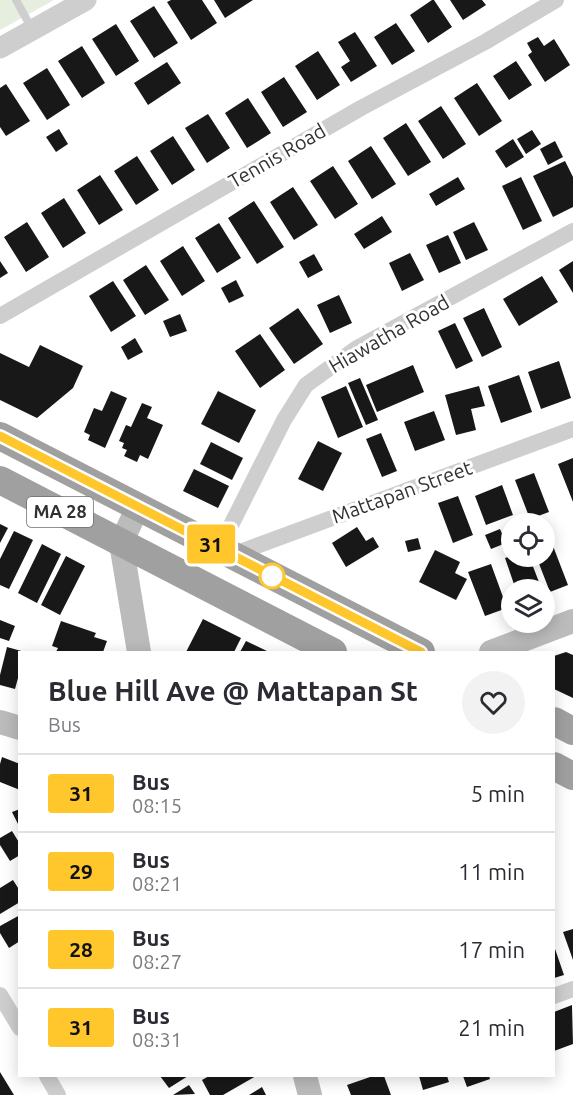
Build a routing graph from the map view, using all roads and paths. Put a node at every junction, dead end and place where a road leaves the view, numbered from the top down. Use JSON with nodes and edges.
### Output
{"nodes":[{"id":1,"x":16,"y":0,"type":"edge"},
{"id":2,"x":86,"y":0,"type":"edge"},
{"id":3,"x":556,"y":0,"type":"edge"},
{"id":4,"x":32,"y":30,"type":"junction"},
{"id":5,"x":0,"y":48,"type":"edge"},
{"id":6,"x":573,"y":231,"type":"edge"},
{"id":7,"x":0,"y":316,"type":"edge"},
{"id":8,"x":573,"y":429,"type":"edge"},
{"id":9,"x":0,"y":436,"type":"edge"},
{"id":10,"x":0,"y":480,"type":"edge"},
{"id":11,"x":138,"y":507,"type":"junction"},
{"id":12,"x":121,"y":543,"type":"junction"},
{"id":13,"x":225,"y":552,"type":"junction"},
{"id":14,"x":573,"y":621,"type":"edge"},
{"id":15,"x":139,"y":651,"type":"edge"},
{"id":16,"x":331,"y":651,"type":"edge"},
{"id":17,"x":419,"y":651,"type":"edge"},
{"id":18,"x":494,"y":651,"type":"edge"},
{"id":19,"x":555,"y":721,"type":"edge"},
{"id":20,"x":0,"y":722,"type":"edge"},
{"id":21,"x":18,"y":727,"type":"edge"},
{"id":22,"x":573,"y":731,"type":"edge"},
{"id":23,"x":555,"y":767,"type":"edge"},
{"id":24,"x":573,"y":776,"type":"edge"},
{"id":25,"x":573,"y":989,"type":"edge"},
{"id":26,"x":0,"y":995,"type":"edge"},
{"id":27,"x":555,"y":996,"type":"edge"},
{"id":28,"x":18,"y":1025,"type":"edge"},
{"id":29,"x":48,"y":1077,"type":"edge"},
{"id":30,"x":58,"y":1095,"type":"edge"}],
"edges":[{"from":1,"to":4,"type":"lane"},
{"from":2,"to":4,"type":"street"},
{"from":3,"to":7,"type":"street","name":"Tennis Road"},
{"from":4,"to":5,"type":"street"},
{"from":6,"to":13,"type":"street","name":"Hiawatha Road"},
{"from":8,"to":13,"type":"street","name":"Mattapan Street"},
{"from":9,"to":11,"type":"highway","number":"MA 28"},
{"from":10,"to":12,"type":"highway","number":"MA 28"},
{"from":11,"to":12,"type":"main road"},
{"from":11,"to":13,"type":"highway","number":"MA 28"},
{"from":12,"to":15,"type":"main road"},
{"from":12,"to":16,"type":"highway","number":"MA 28"},
{"from":13,"to":17,"type":"highway","number":"MA 28"},
{"from":14,"to":18,"type":"main road"},
{"from":19,"to":22,"type":"highway"},
{"from":20,"to":21,"type":"main road"},
{"from":23,"to":24,"type":"highway"},
{"from":25,"to":27,"type":"street"},
{"from":26,"to":28,"type":"street"},
{"from":29,"to":30,"type":"street"}]}
